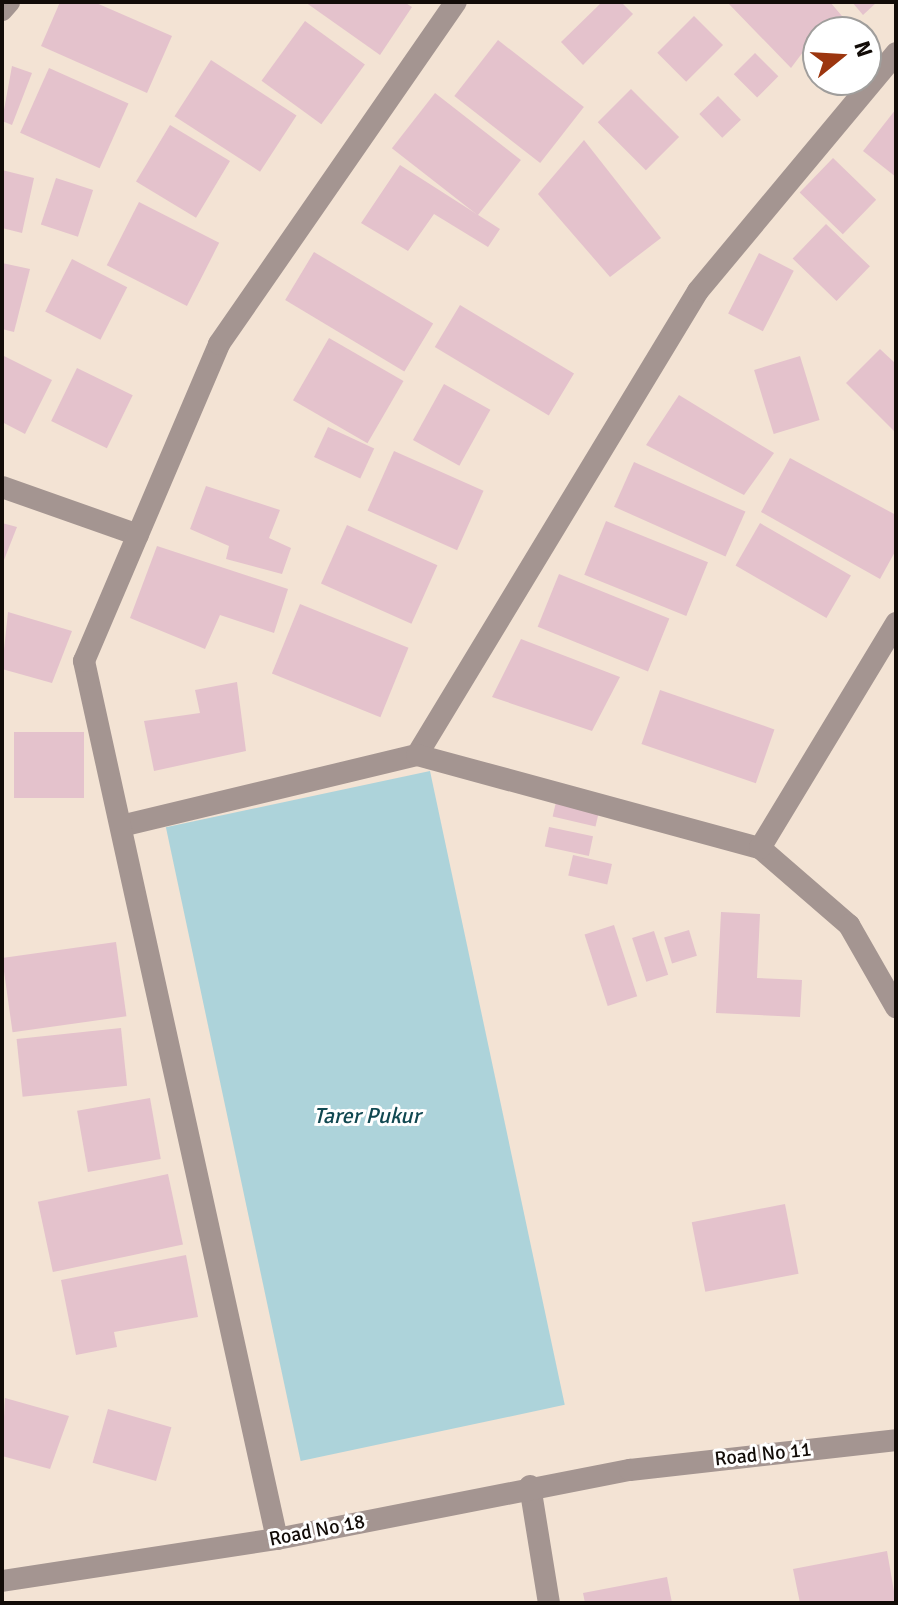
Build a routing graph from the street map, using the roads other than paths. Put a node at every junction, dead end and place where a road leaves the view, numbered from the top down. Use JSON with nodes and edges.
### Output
{"nodes":[{"id":1,"x":9,"y":2,"type":"edge"},
{"id":2,"x":456,"y":2,"type":"edge"},
{"id":3,"x":2,"y":10,"type":"edge"},
{"id":4,"x":896,"y":53,"type":"edge"},
{"id":5,"x":2,"y":487,"type":"edge"},
{"id":6,"x":138,"y":535,"type":"junction"},
{"id":7,"x":896,"y":623,"type":"edge"},
{"id":8,"x":417,"y":755,"type":"junction"},
{"id":9,"x":121,"y":826,"type":"junction"},
{"id":10,"x":760,"y":848,"type":"junction"},
{"id":11,"x":896,"y":1007,"type":"edge"},
{"id":12,"x":896,"y":1440,"type":"edge"},
{"id":13,"x":630,"y":1470,"type":"joint"},
{"id":14,"x":530,"y":1486,"type":"junction"},
{"id":15,"x":277,"y":1539,"type":"junction"},
{"id":16,"x":2,"y":1581,"type":"edge"},
{"id":17,"x":549,"y":1603,"type":"edge"}],
"edges":[{"from":1,"to":3,"type":"street"},
{"from":2,"to":6,"type":"street"},
{"from":4,"to":8,"type":"street"},
{"from":5,"to":6,"type":"street"},
{"from":6,"to":9,"type":"street"},
{"from":7,"to":10,"type":"street"},
{"from":8,"to":9,"type":"street"},
{"from":8,"to":10,"type":"street"},
{"from":9,"to":15,"type":"street"},
{"from":10,"to":11,"type":"street"},
{"from":12,"to":13,"type":"street","name":"Road No 11"},
{"from":13,"to":14,"type":"street","name":"Road No 18"},
{"from":14,"to":15,"type":"street","name":"Road No 18"},
{"from":14,"to":17,"type":"street"},
{"from":15,"to":16,"type":"street","name":"Road No 18"}]}
